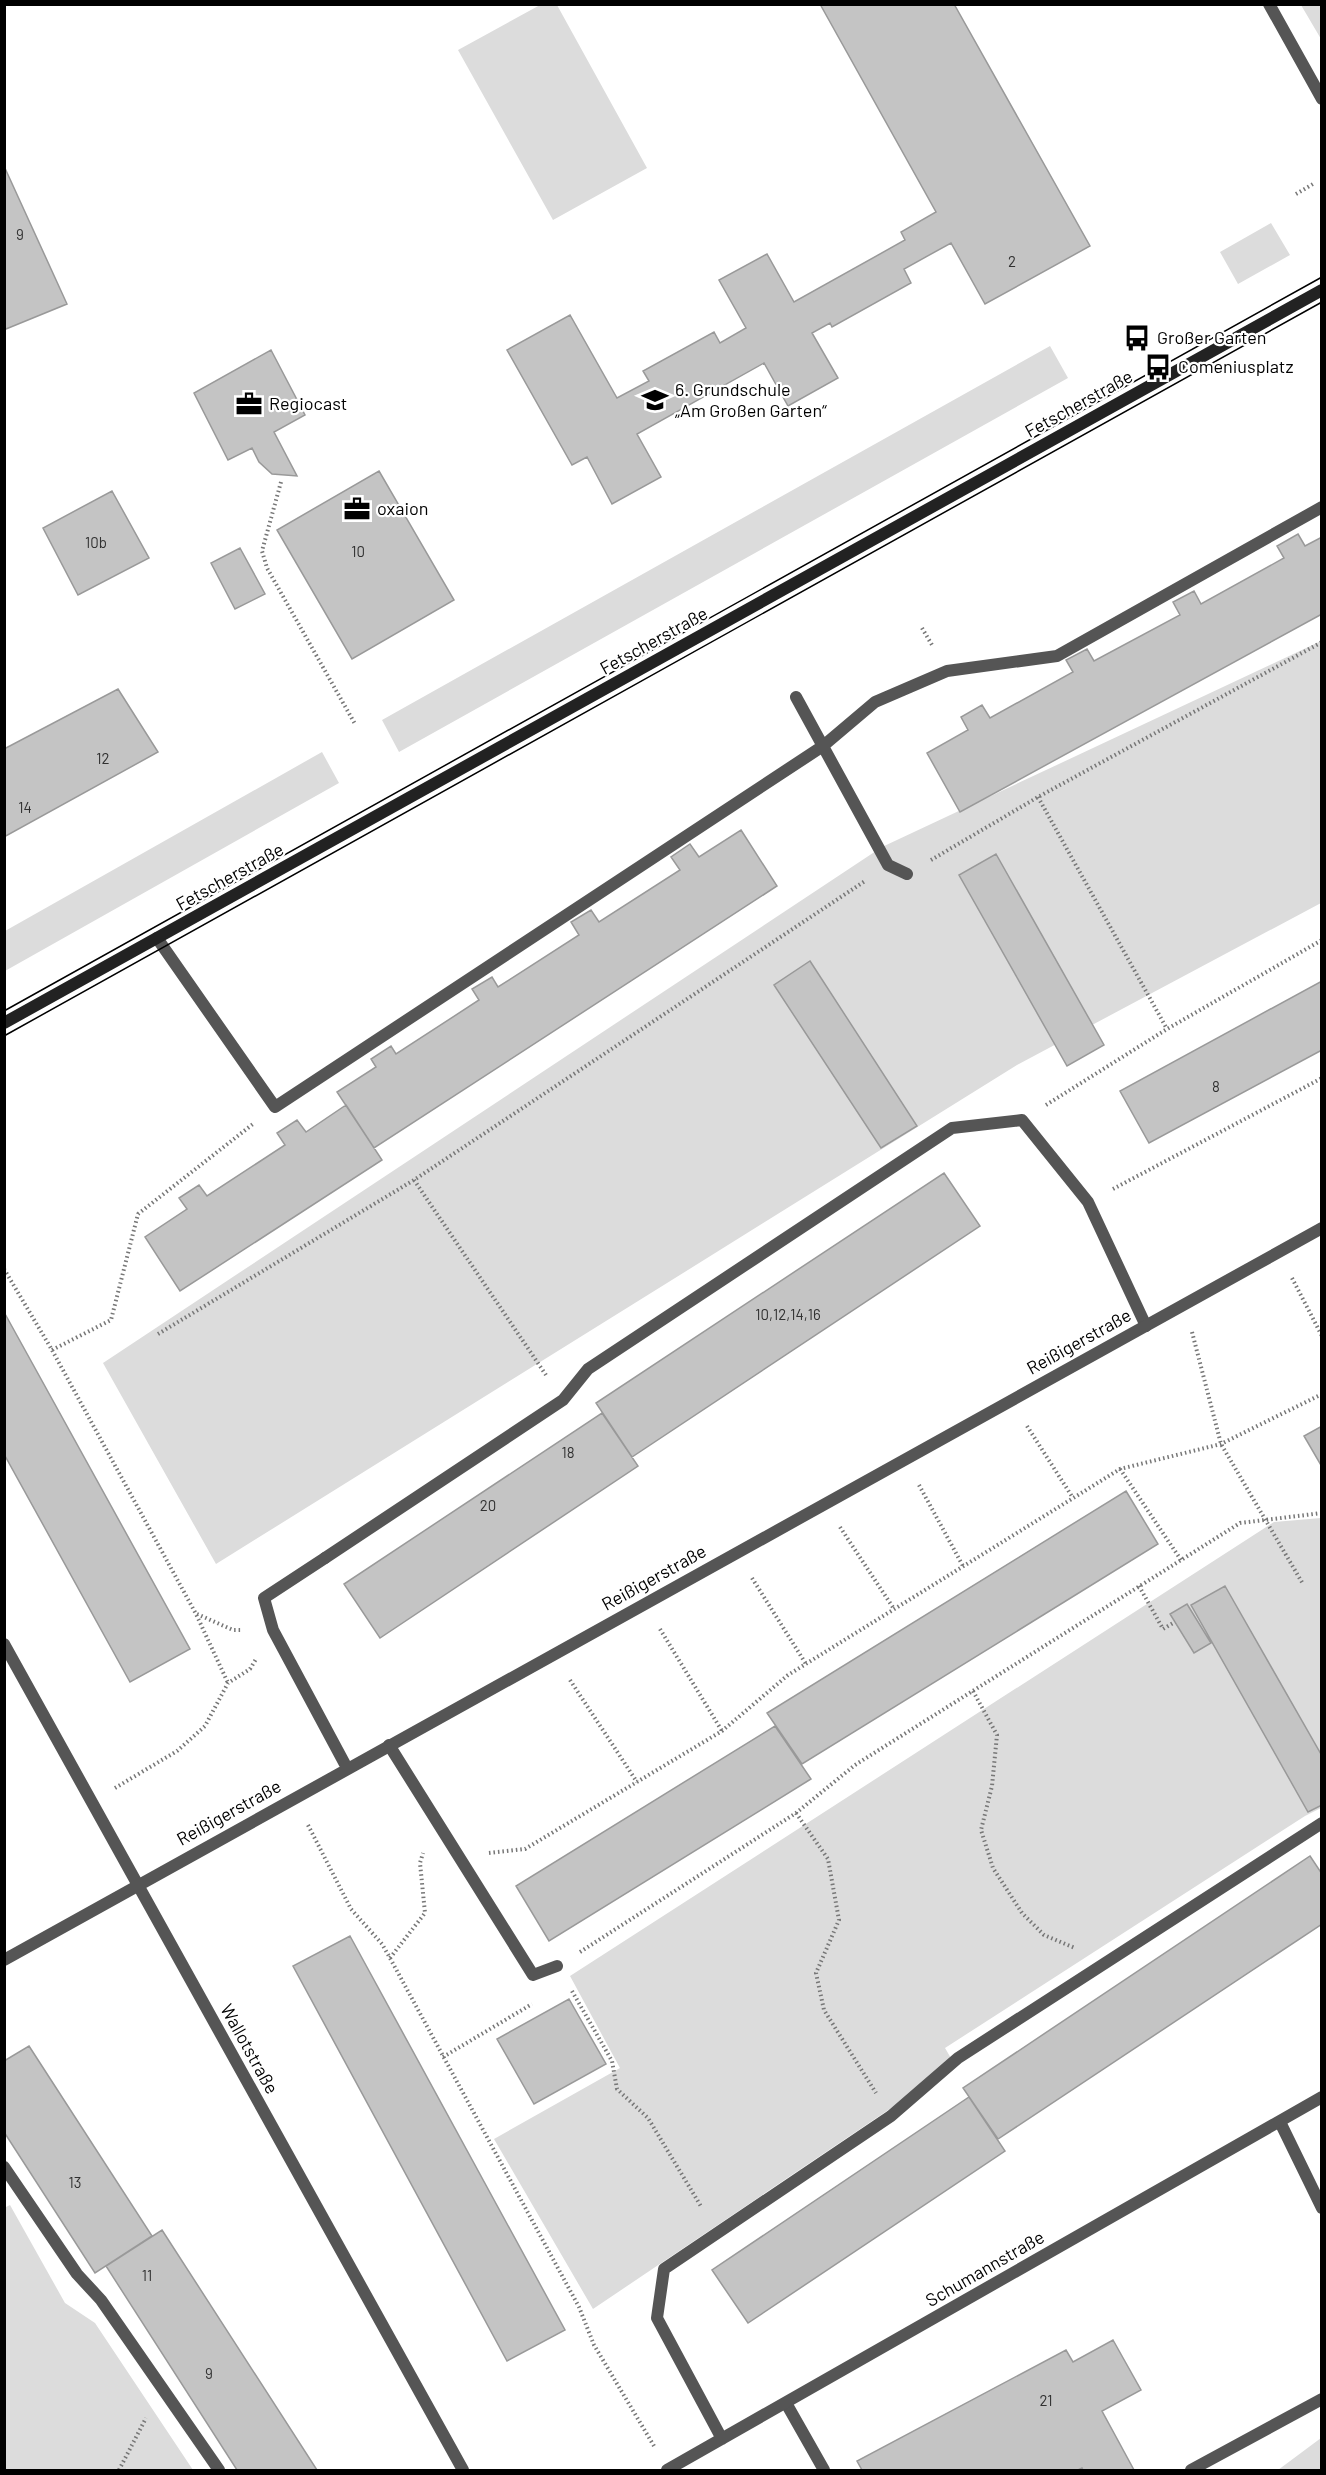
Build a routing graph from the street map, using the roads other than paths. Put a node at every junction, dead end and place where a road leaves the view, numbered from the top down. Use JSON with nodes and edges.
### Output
{"nodes":[{"id":1,"x":1269,"y":4,"type":"edge"},
{"id":2,"x":1322,"y":99,"type":"edge"},
{"id":3,"x":1322,"y":290,"type":"edge"},
{"id":4,"x":1322,"y":507,"type":"edge"},
{"id":5,"x":796,"y":697,"type":"dead end"},
{"id":6,"x":823,"y":746,"type":"junction"},
{"id":7,"x":907,"y":874,"type":"road end"},
{"id":8,"x":157,"y":938,"type":"junction"},
{"id":9,"x":4,"y":1023,"type":"edge"},
{"id":10,"x":1322,"y":1228,"type":"edge"},
{"id":11,"x":1146,"y":1326,"type":"junction"},
{"id":12,"x":4,"y":1644,"type":"edge"},
{"id":13,"x":389,"y":1745,"type":"junction"},
{"id":14,"x":347,"y":1768,"type":"junction"},
{"id":15,"x":1322,"y":1823,"type":"edge"},
{"id":16,"x":138,"y":1885,"type":"junction"},
{"id":17,"x":4,"y":1960,"type":"edge"},
{"id":18,"x":557,"y":1966,"type":"road end"},
{"id":19,"x":1322,"y":2097,"type":"edge"},
{"id":20,"x":1280,"y":2122,"type":"junction"},
{"id":21,"x":4,"y":2167,"type":"edge"},
{"id":22,"x":1322,"y":2208,"type":"edge"},
{"id":23,"x":1322,"y":2398,"type":"edge"},
{"id":24,"x":786,"y":2403,"type":"junction"},
{"id":25,"x":722,"y":2439,"type":"junction"},
{"id":26,"x":219,"y":2470,"type":"edge"},
{"id":27,"x":463,"y":2470,"type":"edge"},
{"id":28,"x":667,"y":2470,"type":"edge"},
{"id":29,"x":824,"y":2470,"type":"edge"},
{"id":30,"x":1191,"y":2470,"type":"edge"}],
"edges":[{"from":1,"to":2,"type":"street"},
{"from":3,"to":8,"type":"main road","name":"Fetscherstraße"},
{"from":4,"to":6,"type":"street"},
{"from":5,"to":6,"type":"street"},
{"from":6,"to":7,"type":"street"},
{"from":6,"to":8,"type":"street"},
{"from":8,"to":9,"type":"main road","name":"Fetscherstraße"},
{"from":10,"to":11,"type":"street","name":"Reißigerstraße"},
{"from":11,"to":13,"type":"street","name":"Reißigerstraße"},
{"from":11,"to":14,"type":"street"},
{"from":12,"to":16,"type":"street","name":"Wallotstraße"},
{"from":13,"to":14,"type":"street","name":"Reißigerstraße"},
{"from":13,"to":18,"type":"street"},
{"from":14,"to":16,"type":"street","name":"Reißigerstraße"},
{"from":15,"to":25,"type":"street"},
{"from":16,"to":17,"type":"street","name":"Reißigerstraße"},
{"from":16,"to":27,"type":"street","name":"Wallotstraße"},
{"from":19,"to":20,"type":"street","name":"Schumannstraße"},
{"from":20,"to":22,"type":"street"},
{"from":20,"to":24,"type":"street","name":"Schumannstraße"},
{"from":21,"to":26,"type":"street"},
{"from":23,"to":30,"type":"street"},
{"from":24,"to":25,"type":"street","name":"Schumannstraße"},
{"from":24,"to":29,"type":"street"},
{"from":25,"to":28,"type":"street","name":"Schumannstraße"}]}
